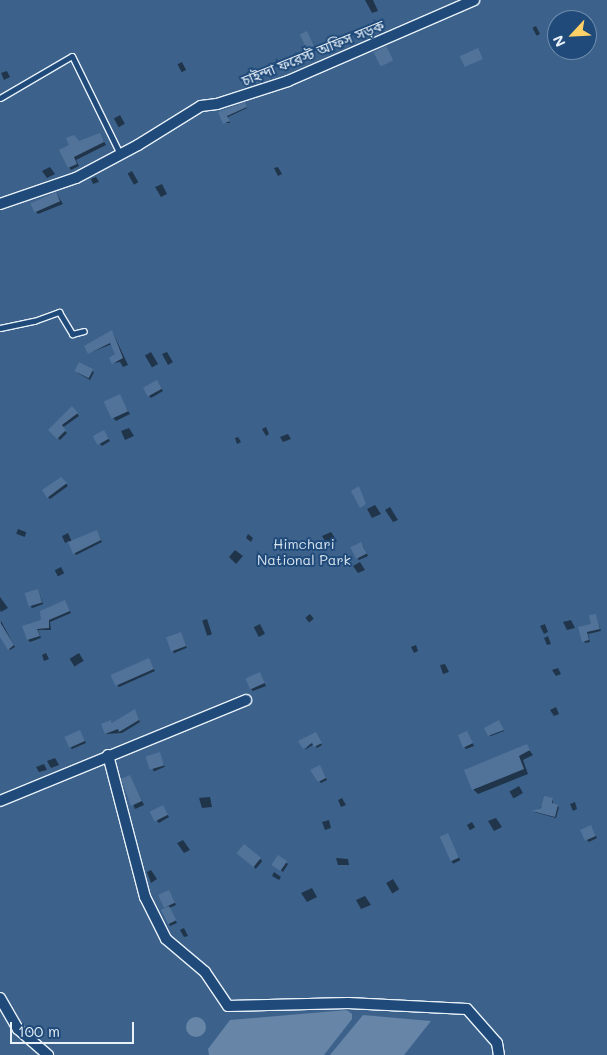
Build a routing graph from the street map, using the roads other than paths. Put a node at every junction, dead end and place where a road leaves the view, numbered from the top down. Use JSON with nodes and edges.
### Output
{"nodes":[{"id":1,"x":474,"y":0,"type":"edge"},
{"id":2,"x":0,"y":98,"type":"edge"},
{"id":3,"x":120,"y":155,"type":"junction"},
{"id":4,"x":0,"y":204,"type":"edge"},
{"id":5,"x":0,"y":328,"type":"edge"},
{"id":6,"x":84,"y":331,"type":"dead end"},
{"id":7,"x":246,"y":700,"type":"dead end"},
{"id":8,"x":108,"y":755,"type":"junction"},
{"id":9,"x":0,"y":801,"type":"edge"},
{"id":10,"x":0,"y":998,"type":"edge"},
{"id":11,"x":48,"y":1055,"type":"edge"},
{"id":12,"x":499,"y":1055,"type":"edge"}],
"edges":[{"from":1,"to":3,"type":"street","name":"চাইন্দা ফরেস্ট অফিস সড়ক"},
{"from":2,"to":3,"type":"lane"},
{"from":3,"to":4,"type":"street","name":"চাইন্দা ফরেস্ট অফিস সড়ক"},
{"from":5,"to":6,"type":"lane"},
{"from":7,"to":8,"type":"street"},
{"from":8,"to":9,"type":"street"},
{"from":8,"to":12,"type":"street"},
{"from":10,"to":11,"type":"street"}]}
